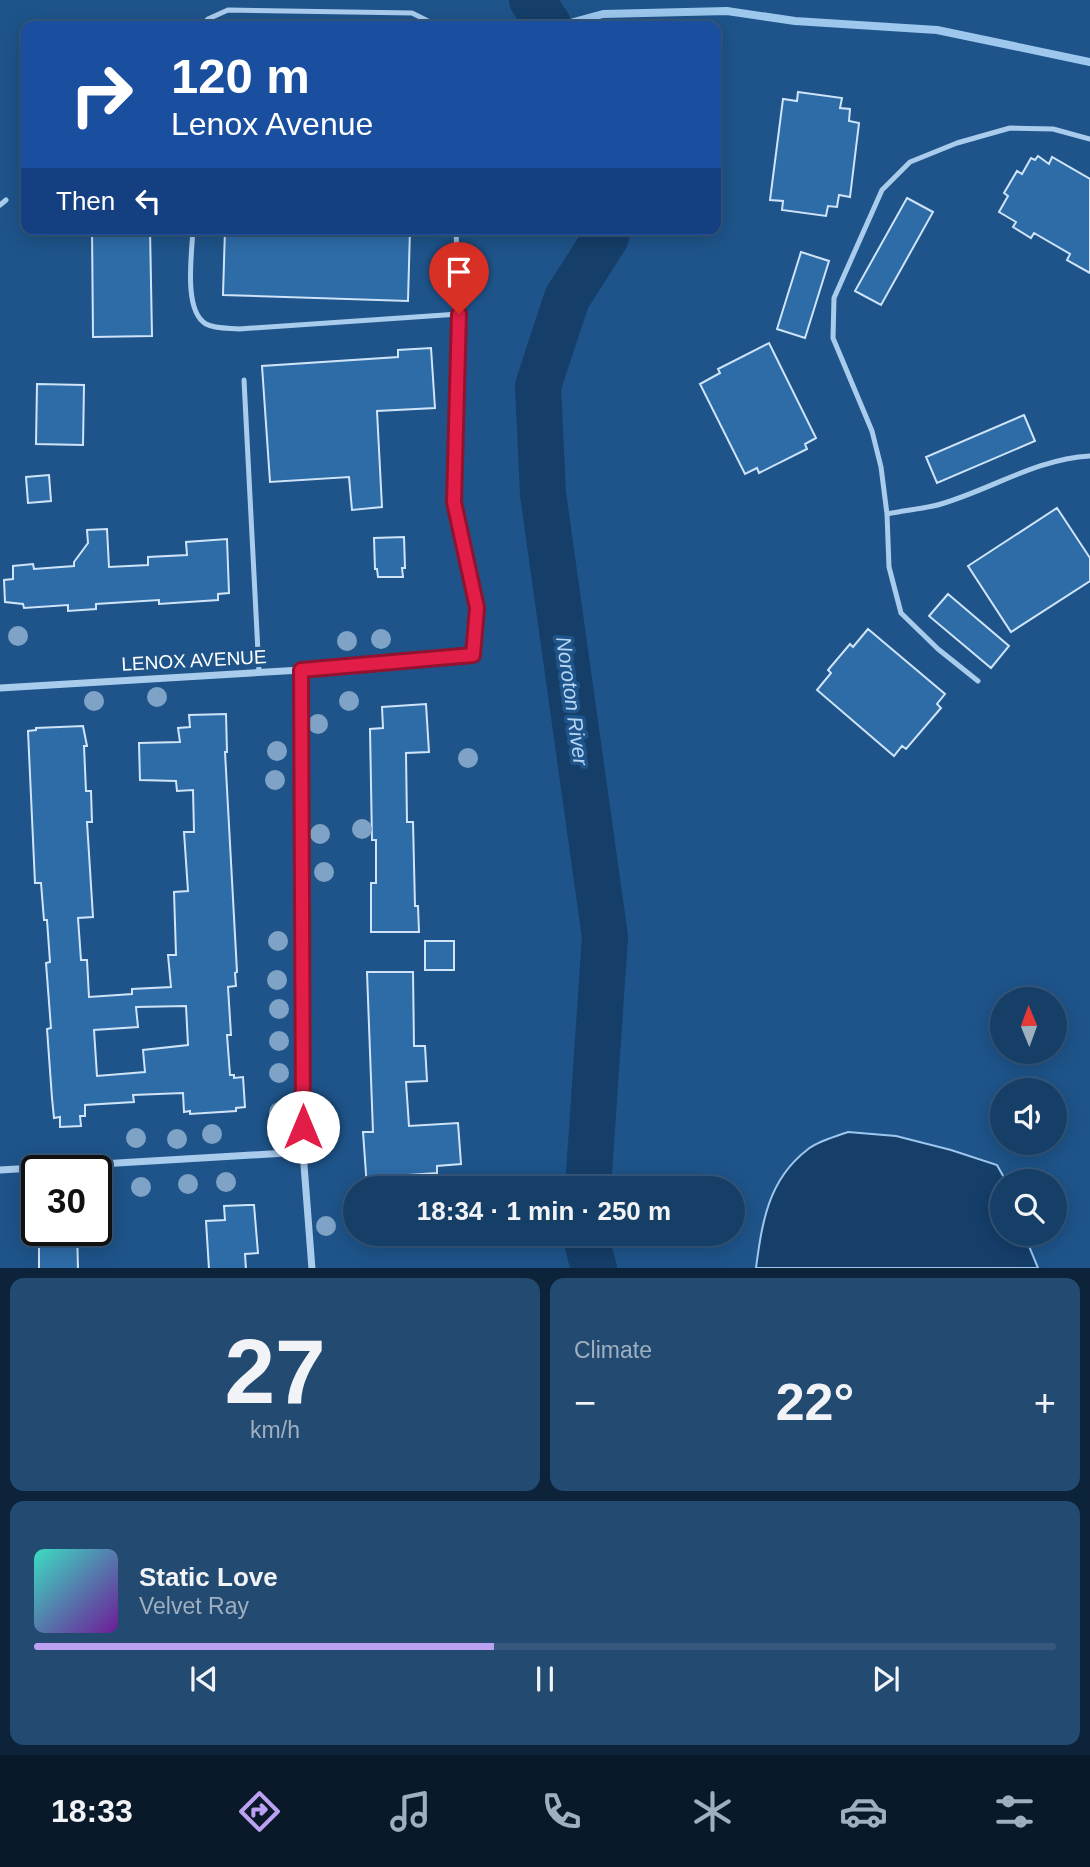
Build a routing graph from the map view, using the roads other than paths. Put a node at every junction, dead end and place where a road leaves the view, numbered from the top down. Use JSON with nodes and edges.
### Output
{"nodes":[{"id":1,"x":206,"y":21,"type":"edge"},
{"id":2,"x":428,"y":21,"type":"edge"},
{"id":3,"x":1090,"y":139,"type":"edge"},
{"id":4,"x":6,"y":200,"type":"dead end"},
{"id":5,"x":0,"y":205,"type":"edge"},
{"id":6,"x":193,"y":235,"type":"edge"},
{"id":7,"x":456,"y":235,"type":"edge"},
{"id":8,"x":459,"y":314,"type":"junction"},
{"id":9,"x":244,"y":380,"type":"dead end"},
{"id":10,"x":1090,"y":456,"type":"edge"},
{"id":11,"x":887,"y":514,"type":"junction"},
{"id":12,"x":473,"y":655,"type":"joint"},
{"id":13,"x":301,"y":670,"type":"junction"},
{"id":14,"x":259,"y":673,"type":"junction"},
{"id":15,"x":978,"y":681,"type":"dead end"},
{"id":16,"x":0,"y":688,"type":"edge"},
{"id":17,"x":303,"y":1152,"type":"junction"},
{"id":18,"x":0,"y":1170,"type":"edge"},
{"id":19,"x":312,"y":1268,"type":"edge"}],
"edges":[{"from":1,"to":2,"type":"lane"},
{"from":3,"to":11,"type":"lane"},
{"from":4,"to":5,"type":"lane"},
{"from":6,"to":8,"type":"lane"},
{"from":7,"to":8,"type":"lane"},
{"from":8,"to":12,"type":"lane"},
{"from":9,"to":14,"type":"lane"},
{"from":10,"to":11,"type":"lane"},
{"from":11,"to":15,"type":"lane"},
{"from":12,"to":13,"type":"street","name":"LENOX AVENUE"},
{"from":13,"to":14,"type":"street","name":"LENOX AVENUE"},
{"from":13,"to":17,"type":"street"},
{"from":14,"to":16,"type":"street","name":"LENOX AVENUE"},
{"from":17,"to":18,"type":"street"},
{"from":17,"to":19,"type":"street"}]}
